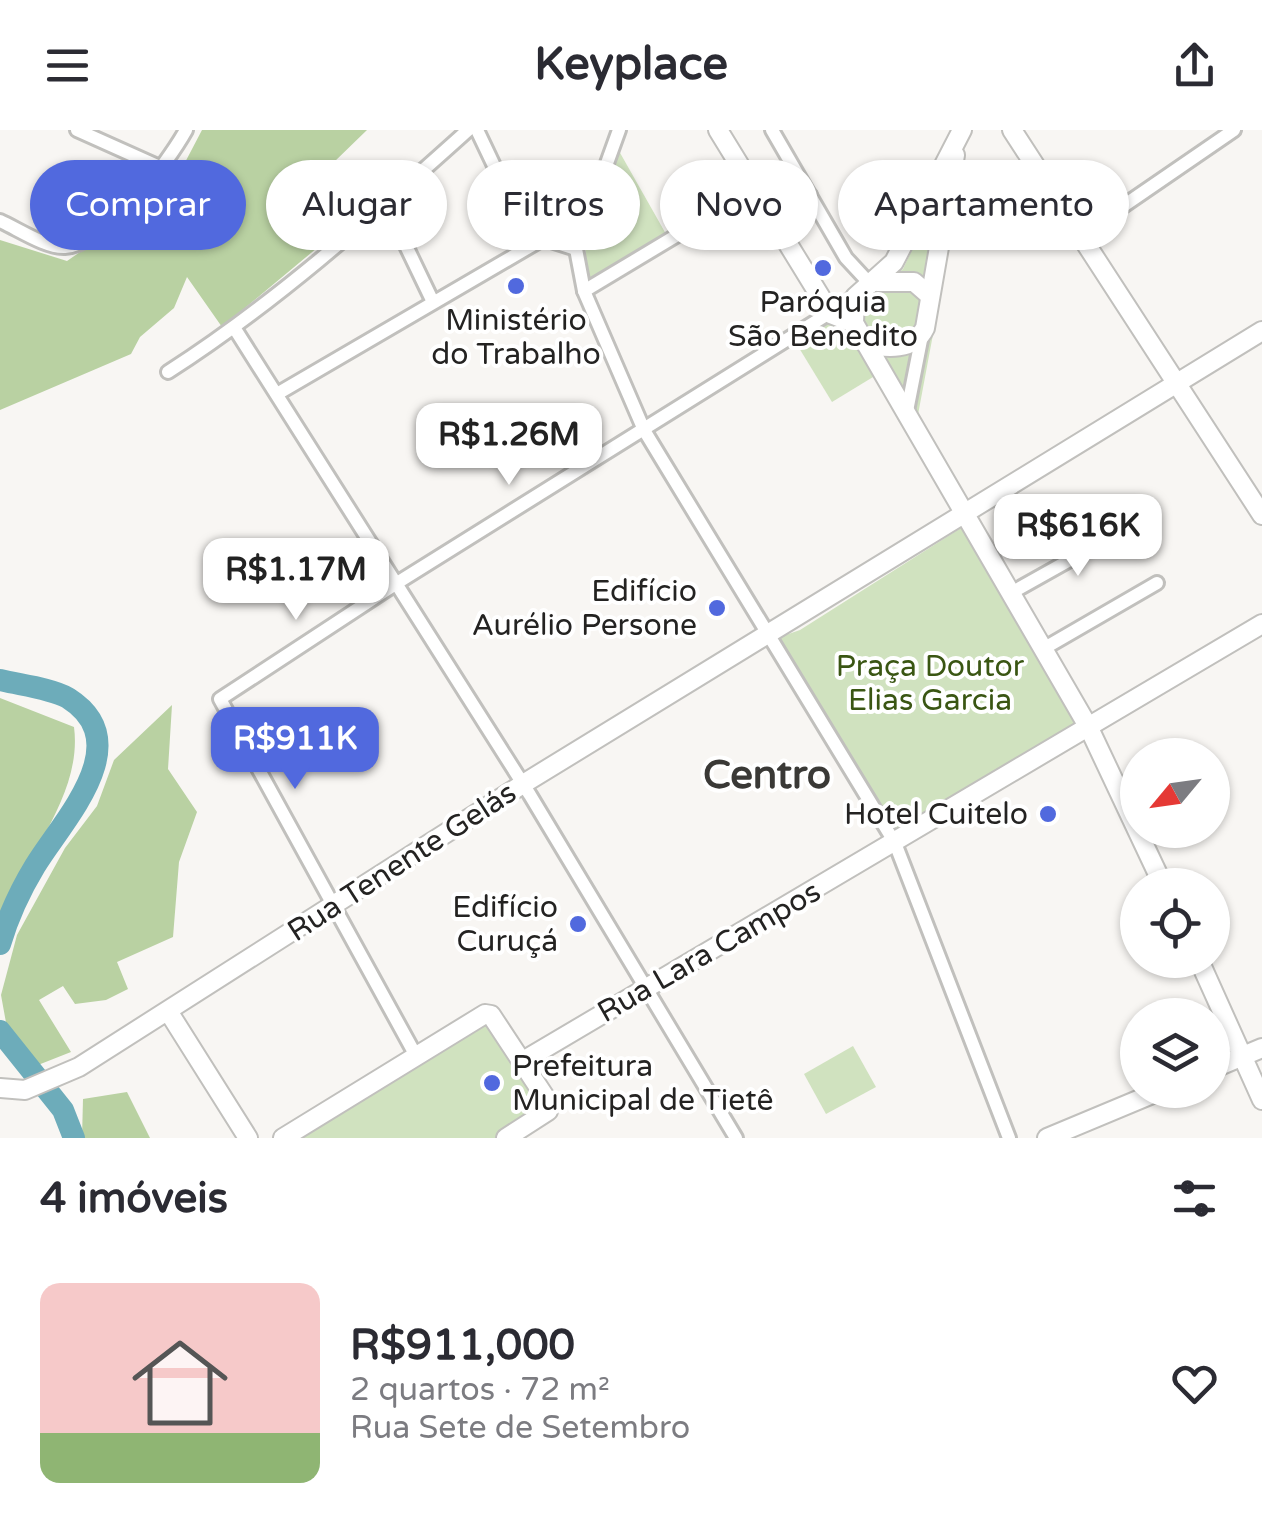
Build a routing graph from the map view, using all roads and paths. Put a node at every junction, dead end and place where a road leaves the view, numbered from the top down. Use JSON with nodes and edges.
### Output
{"nodes":[{"id":1,"x":78,"y":130,"type":"edge"},
{"id":2,"x":186,"y":130,"type":"edge"},
{"id":3,"x":468,"y":130,"type":"edge"},
{"id":4,"x":476,"y":130,"type":"edge"},
{"id":5,"x":619,"y":130,"type":"edge"},
{"id":6,"x":718,"y":130,"type":"edge"},
{"id":7,"x":772,"y":130,"type":"edge"},
{"id":8,"x":1012,"y":130,"type":"edge"},
{"id":9,"x":1234,"y":130,"type":"edge"},
{"id":10,"x":960,"y":133,"type":"edge"},
{"id":11,"x":144,"y":160,"type":"edge"},
{"id":12,"x":169,"y":160,"type":"edge"},
{"id":13,"x":435,"y":160,"type":"edge"},
{"id":14,"x":490,"y":160,"type":"edge"},
{"id":15,"x":608,"y":160,"type":"edge"},
{"id":16,"x":736,"y":160,"type":"edge"},
{"id":17,"x":790,"y":160,"type":"edge"},
{"id":18,"x":1032,"y":160,"type":"edge"},
{"id":19,"x":1129,"y":202,"type":"edge"},
{"id":20,"x":818,"y":208,"type":"edge"},
{"id":21,"x":0,"y":222,"type":"edge"},
{"id":22,"x":30,"y":234,"type":"edge"},
{"id":23,"x":660,"y":245,"type":"edge"},
{"id":24,"x":330,"y":250,"type":"edge"},
{"id":25,"x":408,"y":250,"type":"edge"},
{"id":26,"x":523,"y":250,"type":"edge"},
{"id":27,"x":576,"y":250,"type":"edge"},
{"id":28,"x":792,"y":250,"type":"edge"},
{"id":29,"x":1091,"y":250,"type":"edge"},
{"id":30,"x":874,"y":284,"type":"junction"},
{"id":31,"x":584,"y":291,"type":"junction"},
{"id":32,"x":929,"y":296,"type":"junction"},
{"id":33,"x":855,"y":297,"type":"junction"},
{"id":34,"x":432,"y":300,"type":"junction"},
{"id":35,"x":831,"y":314,"type":"junction"},
{"id":36,"x":854,"y":323,"type":"junction"},
{"id":37,"x":235,"y":329,"type":"junction"},
{"id":38,"x":1262,"y":331,"type":"edge"},
{"id":39,"x":922,"y":336,"type":"junction"},
{"id":40,"x":865,"y":343,"type":"junction"},
{"id":41,"x":168,"y":372,"type":"dead end"},
{"id":42,"x":1178,"y":381,"type":"junction"},
{"id":43,"x":277,"y":394,"type":"junction"},
{"id":44,"x":906,"y":416,"type":"junction"},
{"id":45,"x":644,"y":430,"type":"junction"},
{"id":46,"x":966,"y":515,"type":"junction"},
{"id":47,"x":1262,"y":515,"type":"edge"},
{"id":48,"x":1125,"y":529,"type":"dead end"},
{"id":49,"x":397,"y":583,"type":"junction"},
{"id":50,"x":1157,"y":583,"type":"dead end"},
{"id":51,"x":1011,"y":593,"type":"junction"},
{"id":52,"x":1262,"y":624,"type":"edge"},
{"id":53,"x":768,"y":635,"type":"junction"},
{"id":54,"x":1043,"y":649,"type":"junction"},
{"id":55,"x":1089,"y":728,"type":"junction"},
{"id":56,"x":523,"y":784,"type":"junction"},
{"id":57,"x":894,"y":843,"type":"junction"},
{"id":58,"x":1155,"y":868,"type":"edge"},
{"id":59,"x":333,"y":905,"type":"junction"},
{"id":60,"x":1210,"y":978,"type":"edge"},
{"id":61,"x":648,"y":988,"type":"junction"},
{"id":62,"x":168,"y":1011,"type":"junction"},
{"id":63,"x":1253,"y":1052,"type":"edge"},
{"id":64,"x":415,"y":1054,"type":"junction"},
{"id":65,"x":523,"y":1061,"type":"junction"},
{"id":66,"x":1,"y":1090,"type":"edge"},
{"id":67,"x":1262,"y":1100,"type":"edge"},
{"id":68,"x":1120,"y":1108,"type":"edge"},
{"id":69,"x":248,"y":1138,"type":"edge"},
{"id":70,"x":283,"y":1138,"type":"edge"},
{"id":71,"x":506,"y":1138,"type":"edge"},
{"id":72,"x":736,"y":1138,"type":"edge"},
{"id":73,"x":1010,"y":1138,"type":"edge"},
{"id":74,"x":1047,"y":1138,"type":"edge"}],
"edges":[{"from":1,"to":11,"type":"street"},
{"from":2,"to":12,"type":"street"},
{"from":3,"to":13,"type":"street"},
{"from":4,"to":14,"type":"street"},
{"from":5,"to":15,"type":"street"},
{"from":6,"to":16,"type":"street"},
{"from":7,"to":17,"type":"street"},
{"from":8,"to":18,"type":"street"},
{"from":9,"to":19,"type":"street"},
{"from":10,"to":30,"type":"street"},
{"from":10,"to":32,"type":"street"},
{"from":20,"to":30,"type":"street"},
{"from":21,"to":22,"type":"street"},
{"from":23,"to":31,"type":"street"},
{"from":24,"to":37,"type":"street"},
{"from":25,"to":34,"type":"street"},
{"from":26,"to":34,"type":"street"},
{"from":27,"to":31,"type":"street"},
{"from":28,"to":35,"type":"street"},
{"from":29,"to":42,"type":"street"},
{"from":30,"to":32,"type":"street"},
{"from":30,"to":33,"type":"street"},
{"from":31,"to":45,"type":"street"},
{"from":32,"to":39,"type":"street"},
{"from":33,"to":35,"type":"street"},
{"from":33,"to":36,"type":"street"},
{"from":34,"to":43,"type":"street"},
{"from":35,"to":36,"type":"street"},
{"from":35,"to":45,"type":"street"},
{"from":36,"to":40,"type":"street"},
{"from":37,"to":41,"type":"street"},
{"from":37,"to":43,"type":"street"},
{"from":38,"to":42,"type":"street"},
{"from":39,"to":40,"type":"street"},
{"from":39,"to":44,"type":"street"},
{"from":40,"to":44,"type":"street"},
{"from":42,"to":46,"type":"street"},
{"from":42,"to":47,"type":"street"},
{"from":43,"to":49,"type":"street"},
{"from":44,"to":46,"type":"street"},
{"from":45,"to":49,"type":"street"},
{"from":45,"to":53,"type":"street"},
{"from":46,"to":51,"type":"street"},
{"from":46,"to":53,"type":"street"},
{"from":48,"to":51,"type":"street"},
{"from":49,"to":56,"type":"street"},
{"from":49,"to":59,"type":"street"},
{"from":50,"to":54,"type":"street"},
{"from":51,"to":54,"type":"street"},
{"from":52,"to":55,"type":"street"},
{"from":53,"to":56,"type":"street","name":"Rua Tenente Gelás"},
{"from":53,"to":57,"type":"street"},
{"from":54,"to":55,"type":"street"},
{"from":55,"to":57,"type":"street"},
{"from":55,"to":58,"type":"street"},
{"from":56,"to":59,"type":"street","name":"Rua Tenente Gelás"},
{"from":56,"to":61,"type":"street"},
{"from":57,"to":61,"type":"street","name":"Rua Lara Campos"},
{"from":57,"to":73,"type":"street"},
{"from":59,"to":62,"type":"street","name":"Rua Tenente Gelás"},
{"from":59,"to":64,"type":"street"},
{"from":60,"to":63,"type":"street"},
{"from":61,"to":65,"type":"street","name":"Rua Lara Campos"},
{"from":61,"to":72,"type":"street"},
{"from":62,"to":66,"type":"street","name":"Rua Tenente Gelás"},
{"from":62,"to":69,"type":"street"},
{"from":63,"to":67,"type":"street"},
{"from":64,"to":65,"type":"street"},
{"from":64,"to":70,"type":"street"},
{"from":65,"to":71,"type":"street"},
{"from":68,"to":74,"type":"street"}]}
